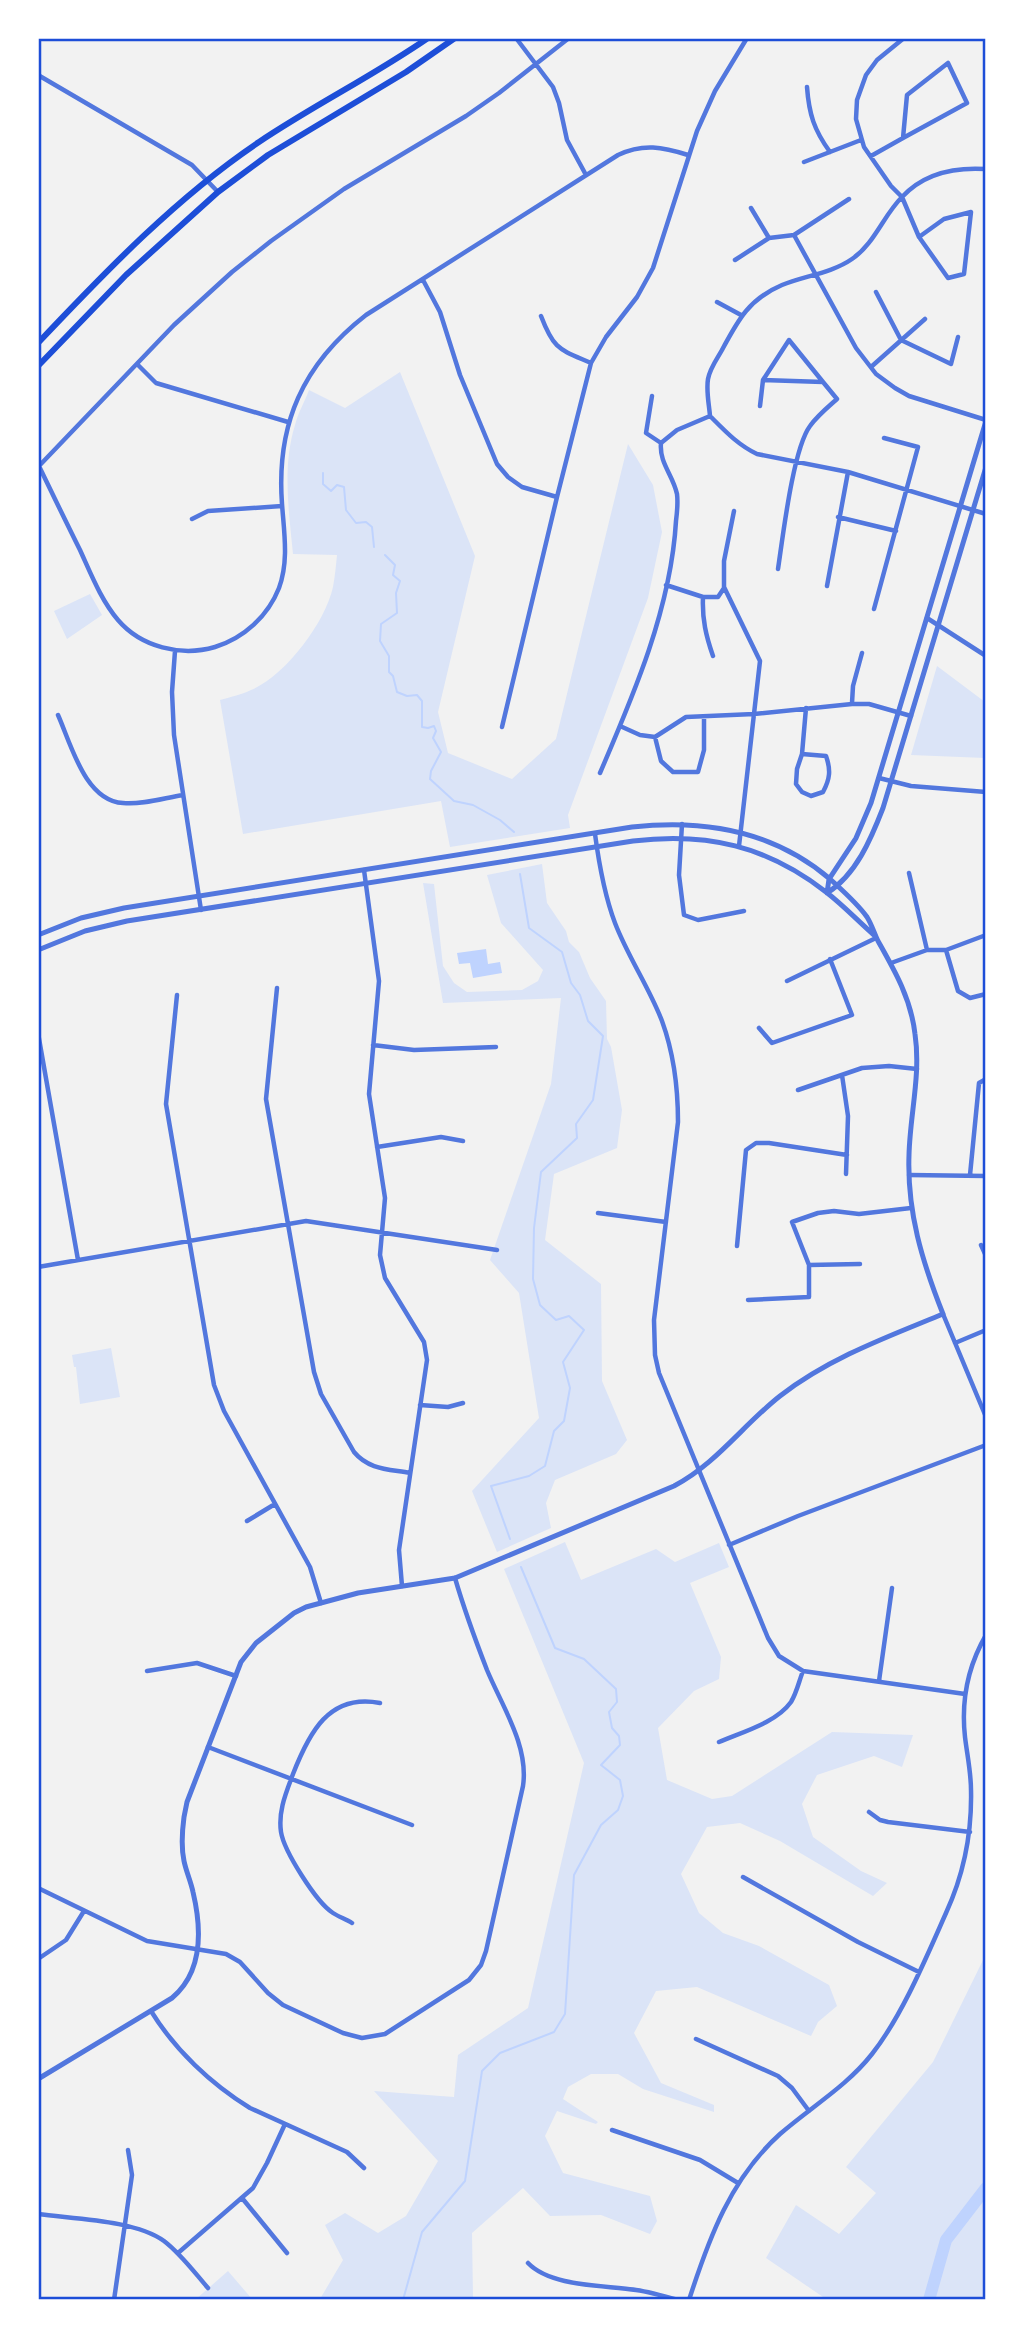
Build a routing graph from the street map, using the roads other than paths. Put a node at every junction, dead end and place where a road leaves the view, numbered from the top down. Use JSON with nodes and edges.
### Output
{"nodes":[{"id":1,"x":428,"y":38,"type":"edge"},
{"id":2,"x":455,"y":38,"type":"edge"},
{"id":3,"x":516,"y":38,"type":"edge"},
{"id":4,"x":569,"y":38,"type":"edge"},
{"id":5,"x":747,"y":38,"type":"edge"},
{"id":6,"x":904,"y":38,"type":"edge"},
{"id":7,"x":537,"y":65,"type":"junction"},
{"id":8,"x":38,"y":75,"type":"edge"},
{"id":9,"x":807,"y":87,"type":"dead end"},
{"id":10,"x":903,"y":138,"type":"junction"},
{"id":11,"x":860,"y":140,"type":"junction"},
{"id":12,"x":830,"y":152,"type":"junction"},
{"id":13,"x":688,"y":155,"type":"junction"},
{"id":14,"x":871,"y":156,"type":"junction"},
{"id":15,"x":804,"y":162,"type":"dead end"},
{"id":16,"x":985,"y":169,"type":"edge"},
{"id":17,"x":586,"y":175,"type":"junction"},
{"id":18,"x":208,"y":180,"type":"junction"},
{"id":19,"x":218,"y":192,"type":"junction"},
{"id":20,"x":901,"y":197,"type":"junction"},
{"id":21,"x":849,"y":199,"type":"dead end"},
{"id":22,"x":751,"y":208,"type":"dead end"},
{"id":23,"x":794,"y":235,"type":"junction"},
{"id":24,"x":919,"y":237,"type":"junction"},
{"id":25,"x":769,"y":238,"type":"junction"},
{"id":26,"x":735,"y":260,"type":"dead end"},
{"id":27,"x":815,"y":273,"type":"junction"},
{"id":28,"x":423,"y":280,"type":"junction"},
{"id":29,"x":876,"y":292,"type":"dead end"},
{"id":30,"x":717,"y":302,"type":"dead end"},
{"id":31,"x":741,"y":314,"type":"junction"},
{"id":32,"x":541,"y":316,"type":"dead end"},
{"id":33,"x":925,"y":319,"type":"dead end"},
{"id":34,"x":958,"y":337,"type":"dead end"},
{"id":35,"x":901,"y":340,"type":"junction"},
{"id":36,"x":38,"y":343,"type":"edge"},
{"id":37,"x":592,"y":363,"type":"junction"},
{"id":38,"x":136,"y":364,"type":"junction"},
{"id":39,"x":38,"y":366,"type":"edge"},
{"id":40,"x":870,"y":368,"type":"junction"},
{"id":41,"x":763,"y":380,"type":"junction"},
{"id":42,"x":823,"y":382,"type":"junction"},
{"id":43,"x":652,"y":396,"type":"dead end"},
{"id":44,"x":760,"y":406,"type":"dead end"},
{"id":45,"x":710,"y":416,"type":"junction"},
{"id":46,"x":985,"y":421,"type":"edge"},
{"id":47,"x":288,"y":422,"type":"junction"},
{"id":48,"x":884,"y":438,"type":"dead end"},
{"id":49,"x":661,"y":443,"type":"junction"},
{"id":50,"x":797,"y":462,"type":"junction"},
{"id":51,"x":39,"y":465,"type":"edge"},
{"id":52,"x":985,"y":467,"type":"edge"},
{"id":53,"x":848,"y":472,"type":"junction"},
{"id":54,"x":907,"y":489,"type":"junction"},
{"id":55,"x":556,"y":497,"type":"junction"},
{"id":56,"x":282,"y":506,"type":"junction"},
{"id":57,"x":959,"y":507,"type":"junction"},
{"id":58,"x":972,"y":510,"type":"junction"},
{"id":59,"x":734,"y":511,"type":"dead end"},
{"id":60,"x":985,"y":514,"type":"edge"},
{"id":61,"x":838,"y":517,"type":"junction"},
{"id":62,"x":192,"y":519,"type":"dead end"},
{"id":63,"x":896,"y":531,"type":"junction"},
{"id":64,"x":778,"y":569,"type":"dead end"},
{"id":65,"x":666,"y":585,"type":"junction"},
{"id":66,"x":827,"y":586,"type":"dead end"},
{"id":67,"x":724,"y":587,"type":"junction"},
{"id":68,"x":703,"y":597,"type":"junction"},
{"id":69,"x":874,"y":609,"type":"dead end"},
{"id":70,"x":927,"y":618,"type":"junction"},
{"id":71,"x":939,"y":625,"type":"junction"},
{"id":72,"x":175,"y":650,"type":"junction"},
{"id":73,"x":862,"y":653,"type":"dead end"},
{"id":74,"x":713,"y":656,"type":"dead end"},
{"id":75,"x":985,"y":656,"type":"edge"},
{"id":76,"x":852,"y":704,"type":"junction"},
{"id":77,"x":806,"y":708,"type":"junction"},
{"id":78,"x":898,"y":713,"type":"junction"},
{"id":79,"x":754,"y":714,"type":"junction"},
{"id":80,"x":58,"y":715,"type":"dead end"},
{"id":81,"x":911,"y":716,"type":"junction"},
{"id":82,"x":704,"y":717,"type":"junction"},
{"id":83,"x":620,"y":726,"type":"junction"},
{"id":84,"x":502,"y":727,"type":"dead end"},
{"id":85,"x":655,"y":737,"type":"junction"},
{"id":86,"x":802,"y":754,"type":"junction"},
{"id":87,"x":600,"y":773,"type":"dead end"},
{"id":88,"x":879,"y":778,"type":"junction"},
{"id":89,"x":892,"y":781,"type":"junction"},
{"id":90,"x":985,"y":792,"type":"edge"},
{"id":91,"x":183,"y":795,"type":"junction"},
{"id":92,"x":682,"y":824,"type":"junction"},
{"id":93,"x":742,"y":833,"type":"junction"},
{"id":94,"x":595,"y":834,"type":"junction"},
{"id":95,"x":681,"y":837,"type":"junction"},
{"id":96,"x":596,"y":846,"type":"junction"},
{"id":97,"x":739,"y":846,"type":"junction"},
{"id":98,"x":364,"y":870,"type":"junction"},
{"id":99,"x":909,"y":873,"type":"dead end"},
{"id":100,"x":830,"y":879,"type":"junction"},
{"id":101,"x":366,"y":884,"type":"junction"},
{"id":102,"x":838,"y":886,"type":"junction"},
{"id":103,"x":827,"y":893,"type":"junction"},
{"id":104,"x":199,"y":897,"type":"junction"},
{"id":105,"x":201,"y":910,"type":"junction"},
{"id":106,"x":744,"y":911,"type":"dead end"},
{"id":107,"x":38,"y":935,"type":"edge"},
{"id":108,"x":985,"y":935,"type":"edge"},
{"id":109,"x":876,"y":938,"type":"junction"},
{"id":110,"x":38,"y":950,"type":"edge"},
{"id":111,"x":927,"y":950,"type":"junction"},
{"id":112,"x":946,"y":950,"type":"junction"},
{"id":113,"x":830,"y":959,"type":"junction"},
{"id":114,"x":891,"y":963,"type":"junction"},
{"id":115,"x":787,"y":981,"type":"dead end"},
{"id":116,"x":277,"y":988,"type":"dead end"},
{"id":117,"x":985,"y":994,"type":"edge"},
{"id":118,"x":177,"y":995,"type":"dead end"},
{"id":119,"x":759,"y":1028,"type":"dead end"},
{"id":120,"x":38,"y":1034,"type":"edge"},
{"id":121,"x":373,"y":1045,"type":"junction"},
{"id":122,"x":496,"y":1047,"type":"dead end"},
{"id":123,"x":917,"y":1069,"type":"junction"},
{"id":124,"x":842,"y":1074,"type":"junction"},
{"id":125,"x":985,"y":1079,"type":"edge"},
{"id":126,"x":798,"y":1090,"type":"dead end"},
{"id":127,"x":463,"y":1141,"type":"dead end"},
{"id":128,"x":377,"y":1147,"type":"junction"},
{"id":129,"x":847,"y":1154,"type":"junction"},
{"id":130,"x":846,"y":1174,"type":"dead end"},
{"id":131,"x":909,"y":1175,"type":"junction"},
{"id":132,"x":970,"y":1175,"type":"junction"},
{"id":133,"x":985,"y":1176,"type":"edge"},
{"id":134,"x":911,"y":1208,"type":"junction"},
{"id":135,"x":598,"y":1213,"type":"dead end"},
{"id":136,"x":666,"y":1222,"type":"junction"},
{"id":137,"x":288,"y":1224,"type":"junction"},
{"id":138,"x":382,"y":1233,"type":"junction"},
{"id":139,"x":189,"y":1241,"type":"junction"},
{"id":140,"x":981,"y":1245,"type":"dead end"},
{"id":141,"x":737,"y":1246,"type":"dead end"},
{"id":142,"x":497,"y":1250,"type":"dead end"},
{"id":143,"x":985,"y":1256,"type":"edge"},
{"id":144,"x":78,"y":1260,"type":"junction"},
{"id":145,"x":860,"y":1264,"type":"dead end"},
{"id":146,"x":809,"y":1265,"type":"junction"},
{"id":147,"x":38,"y":1267,"type":"edge"},
{"id":148,"x":748,"y":1300,"type":"dead end"},
{"id":149,"x":943,"y":1314,"type":"junction"},
{"id":150,"x":985,"y":1330,"type":"edge"},
{"id":151,"x":955,"y":1343,"type":"junction"},
{"id":152,"x":463,"y":1403,"type":"dead end"},
{"id":153,"x":421,"y":1405,"type":"junction"},
{"id":154,"x":985,"y":1417,"type":"edge"},
{"id":155,"x":985,"y":1445,"type":"edge"},
{"id":156,"x":698,"y":1472,"type":"junction"},
{"id":157,"x":410,"y":1473,"type":"junction"},
{"id":158,"x":275,"y":1504,"type":"junction"},
{"id":159,"x":247,"y":1521,"type":"dead end"},
{"id":160,"x":729,"y":1545,"type":"junction"},
{"id":161,"x":455,"y":1578,"type":"junction"},
{"id":162,"x":402,"y":1586,"type":"junction"},
{"id":163,"x":892,"y":1588,"type":"dead end"},
{"id":164,"x":321,"y":1603,"type":"junction"},
{"id":165,"x":985,"y":1634,"type":"edge"},
{"id":166,"x":147,"y":1671,"type":"dead end"},
{"id":167,"x":803,"y":1671,"type":"junction"},
{"id":168,"x":236,"y":1676,"type":"junction"},
{"id":169,"x":879,"y":1681,"type":"junction"},
{"id":170,"x":965,"y":1693,"type":"junction"},
{"id":171,"x":380,"y":1703,"type":"dead end"},
{"id":172,"x":719,"y":1742,"type":"dead end"},
{"id":173,"x":208,"y":1747,"type":"junction"},
{"id":174,"x":291,"y":1780,"type":"junction"},
{"id":175,"x":869,"y":1812,"type":"dead end"},
{"id":176,"x":412,"y":1825,"type":"dead end"},
{"id":177,"x":970,"y":1832,"type":"junction"},
{"id":178,"x":744,"y":1877,"type":"dead end"},
{"id":179,"x":38,"y":1888,"type":"edge"},
{"id":180,"x":84,"y":1911,"type":"junction"},
{"id":181,"x":352,"y":1923,"type":"dead end"},
{"id":182,"x":197,"y":1949,"type":"junction"},
{"id":183,"x":38,"y":1959,"type":"edge"},
{"id":184,"x":919,"y":1972,"type":"junction"},
{"id":185,"x":151,"y":2011,"type":"junction"},
{"id":186,"x":696,"y":2039,"type":"dead end"},
{"id":187,"x":38,"y":2079,"type":"edge"},
{"id":188,"x":809,"y":2111,"type":"junction"},
{"id":189,"x":285,"y":2124,"type":"junction"},
{"id":190,"x":612,"y":2130,"type":"dead end"},
{"id":191,"x":128,"y":2150,"type":"dead end"},
{"id":192,"x":364,"y":2168,"type":"dead end"},
{"id":193,"x":738,"y":2183,"type":"junction"},
{"id":194,"x":242,"y":2198,"type":"junction"},
{"id":195,"x":38,"y":2214,"type":"edge"},
{"id":196,"x":125,"y":2226,"type":"junction"},
{"id":197,"x":178,"y":2253,"type":"junction"},
{"id":198,"x":288,"y":2253,"type":"dead end"},
{"id":199,"x":528,"y":2263,"type":"dead end"},
{"id":200,"x":208,"y":2288,"type":"dead end"},
{"id":201,"x":114,"y":2300,"type":"edge"},
{"id":202,"x":678,"y":2300,"type":"edge"},
{"id":203,"x":689,"y":2300,"type":"edge"}],
"edges":[{"from":1,"to":18,"type":"main road"},
{"from":2,"to":19,"type":"main road"},
{"from":3,"to":7,"type":"street"},
{"from":4,"to":7,"type":"street"},
{"from":5,"to":13,"type":"street"},
{"from":6,"to":11,"type":"street"},
{"from":7,"to":17,"type":"street"},
{"from":7,"to":38,"type":"street"},
{"from":8,"to":18,"type":"street"},
{"from":9,"to":12,"type":"street"},
{"from":10,"to":10,"type":"street"},
{"from":10,"to":14,"type":"street"},
{"from":11,"to":12,"type":"street"},
{"from":11,"to":14,"type":"street"},
{"from":12,"to":15,"type":"street"},
{"from":13,"to":17,"type":"street"},
{"from":13,"to":37,"type":"street"},
{"from":14,"to":20,"type":"street"},
{"from":16,"to":20,"type":"street"},
{"from":17,"to":28,"type":"street"},
{"from":18,"to":19,"type":"street"},
{"from":18,"to":36,"type":"main road"},
{"from":19,"to":39,"type":"main road"},
{"from":20,"to":24,"type":"street"},
{"from":20,"to":27,"type":"street"},
{"from":21,"to":23,"type":"street"},
{"from":22,"to":25,"type":"street"},
{"from":23,"to":25,"type":"street"},
{"from":23,"to":27,"type":"street"},
{"from":24,"to":24,"type":"street"},
{"from":25,"to":26,"type":"street"},
{"from":27,"to":31,"type":"street"},
{"from":27,"to":40,"type":"street"},
{"from":28,"to":47,"type":"street"},
{"from":28,"to":55,"type":"street"},
{"from":29,"to":35,"type":"street"},
{"from":30,"to":31,"type":"street"},
{"from":31,"to":45,"type":"street"},
{"from":32,"to":37,"type":"street"},
{"from":33,"to":35,"type":"street"},
{"from":34,"to":35,"type":"street"},
{"from":35,"to":40,"type":"street"},
{"from":37,"to":55,"type":"street"},
{"from":38,"to":47,"type":"street"},
{"from":38,"to":51,"type":"street"},
{"from":40,"to":46,"type":"street"},
{"from":41,"to":42,"type":"street"},
{"from":41,"to":42,"type":"street"},
{"from":41,"to":44,"type":"street"},
{"from":42,"to":50,"type":"street"},
{"from":43,"to":49,"type":"street"},
{"from":45,"to":49,"type":"street"},
{"from":45,"to":50,"type":"street"},
{"from":46,"to":57,"type":"street"},
{"from":47,"to":56,"type":"street"},
{"from":48,"to":54,"type":"street"},
{"from":49,"to":65,"type":"street"},
{"from":50,"to":53,"type":"street"},
{"from":50,"to":64,"type":"street"},
{"from":51,"to":72,"type":"street"},
{"from":52,"to":58,"type":"street"},
{"from":53,"to":54,"type":"street"},
{"from":53,"to":61,"type":"street"},
{"from":54,"to":57,"type":"street"},
{"from":54,"to":63,"type":"street"},
{"from":55,"to":84,"type":"street"},
{"from":56,"to":62,"type":"street"},
{"from":56,"to":72,"type":"street"},
{"from":57,"to":58,"type":"street"},
{"from":57,"to":70,"type":"street"},
{"from":58,"to":60,"type":"street"},
{"from":58,"to":71,"type":"street"},
{"from":59,"to":67,"type":"street"},
{"from":61,"to":63,"type":"street"},
{"from":61,"to":66,"type":"street"},
{"from":63,"to":69,"type":"street"},
{"from":65,"to":68,"type":"street"},
{"from":65,"to":83,"type":"street"},
{"from":67,"to":68,"type":"street"},
{"from":67,"to":79,"type":"street"},
{"from":68,"to":74,"type":"street"},
{"from":70,"to":71,"type":"street"},
{"from":70,"to":78,"type":"street"},
{"from":71,"to":75,"type":"street"},
{"from":71,"to":81,"type":"street"},
{"from":72,"to":91,"type":"street"},
{"from":73,"to":76,"type":"street"},
{"from":76,"to":77,"type":"street"},
{"from":76,"to":78,"type":"street"},
{"from":77,"to":79,"type":"street"},
{"from":77,"to":86,"type":"street"},
{"from":78,"to":81,"type":"street"},
{"from":78,"to":88,"type":"street"},
{"from":79,"to":82,"type":"street"},
{"from":79,"to":93,"type":"street"},
{"from":80,"to":91,"type":"street"},
{"from":81,"to":89,"type":"street"},
{"from":82,"to":85,"type":"street"},
{"from":82,"to":85,"type":"street"},
{"from":83,"to":85,"type":"street"},
{"from":83,"to":87,"type":"street"},
{"from":86,"to":86,"type":"street"},
{"from":88,"to":89,"type":"street"},
{"from":88,"to":100,"type":"street"},
{"from":89,"to":90,"type":"street"},
{"from":89,"to":102,"type":"street"},
{"from":91,"to":104,"type":"street"},
{"from":92,"to":93,"type":"street"},
{"from":92,"to":94,"type":"street"},
{"from":92,"to":95,"type":"street"},
{"from":93,"to":97,"type":"street"},
{"from":93,"to":100,"type":"street"},
{"from":94,"to":96,"type":"street"},
{"from":94,"to":98,"type":"street"},
{"from":95,"to":96,"type":"street"},
{"from":95,"to":97,"type":"street"},
{"from":95,"to":106,"type":"street"},
{"from":96,"to":101,"type":"street"},
{"from":96,"to":136,"type":"street"},
{"from":97,"to":103,"type":"street"},
{"from":98,"to":101,"type":"street"},
{"from":98,"to":104,"type":"street"},
{"from":99,"to":111,"type":"street"},
{"from":100,"to":102,"type":"street"},
{"from":100,"to":103,"type":"street"},
{"from":101,"to":105,"type":"street"},
{"from":101,"to":121,"type":"street"},
{"from":102,"to":103,"type":"street"},
{"from":102,"to":109,"type":"street"},
{"from":103,"to":109,"type":"street"},
{"from":104,"to":105,"type":"street"},
{"from":104,"to":107,"type":"street"},
{"from":105,"to":110,"type":"street"},
{"from":108,"to":112,"type":"street"},
{"from":109,"to":113,"type":"street"},
{"from":109,"to":114,"type":"street"},
{"from":111,"to":112,"type":"street"},
{"from":111,"to":114,"type":"street"},
{"from":112,"to":117,"type":"street"},
{"from":113,"to":115,"type":"street"},
{"from":113,"to":119,"type":"street"},
{"from":114,"to":123,"type":"street"},
{"from":116,"to":137,"type":"street"},
{"from":118,"to":139,"type":"street"},
{"from":120,"to":144,"type":"street"},
{"from":121,"to":122,"type":"street"},
{"from":121,"to":128,"type":"street"},
{"from":123,"to":124,"type":"street"},
{"from":123,"to":131,"type":"street"},
{"from":124,"to":126,"type":"street"},
{"from":124,"to":129,"type":"street"},
{"from":125,"to":132,"type":"street"},
{"from":127,"to":128,"type":"street"},
{"from":128,"to":138,"type":"street"},
{"from":129,"to":130,"type":"street"},
{"from":129,"to":141,"type":"street"},
{"from":131,"to":132,"type":"street"},
{"from":131,"to":134,"type":"street"},
{"from":132,"to":133,"type":"street"},
{"from":134,"to":146,"type":"street"},
{"from":134,"to":149,"type":"street"},
{"from":135,"to":136,"type":"street"},
{"from":136,"to":156,"type":"street"},
{"from":137,"to":138,"type":"street"},
{"from":137,"to":139,"type":"street"},
{"from":137,"to":157,"type":"street"},
{"from":138,"to":142,"type":"street"},
{"from":138,"to":153,"type":"street"},
{"from":139,"to":144,"type":"street"},
{"from":139,"to":158,"type":"street"},
{"from":140,"to":143,"type":"street"},
{"from":144,"to":147,"type":"street"},
{"from":145,"to":146,"type":"street"},
{"from":146,"to":148,"type":"street"},
{"from":149,"to":151,"type":"street"},
{"from":149,"to":156,"type":"street"},
{"from":150,"to":151,"type":"street"},
{"from":151,"to":154,"type":"street"},
{"from":152,"to":153,"type":"street"},
{"from":153,"to":157,"type":"street"},
{"from":155,"to":160,"type":"street"},
{"from":156,"to":160,"type":"street"},
{"from":156,"to":161,"type":"street"},
{"from":157,"to":162,"type":"street"},
{"from":158,"to":159,"type":"street"},
{"from":158,"to":164,"type":"street"},
{"from":160,"to":167,"type":"street"},
{"from":161,"to":162,"type":"street"},
{"from":161,"to":182,"type":"street"},
{"from":162,"to":164,"type":"street"},
{"from":163,"to":169,"type":"street"},
{"from":164,"to":168,"type":"street"},
{"from":165,"to":170,"type":"street"},
{"from":166,"to":168,"type":"street"},
{"from":167,"to":169,"type":"street"},
{"from":167,"to":172,"type":"street"},
{"from":168,"to":173,"type":"street"},
{"from":169,"to":170,"type":"street"},
{"from":170,"to":177,"type":"street"},
{"from":171,"to":174,"type":"street"},
{"from":173,"to":174,"type":"street"},
{"from":173,"to":182,"type":"street"},
{"from":174,"to":176,"type":"street"},
{"from":174,"to":181,"type":"street"},
{"from":175,"to":177,"type":"street"},
{"from":177,"to":184,"type":"street"},
{"from":178,"to":184,"type":"street"},
{"from":179,"to":180,"type":"street"},
{"from":180,"to":182,"type":"street"},
{"from":180,"to":183,"type":"street"},
{"from":182,"to":185,"type":"street"},
{"from":184,"to":188,"type":"street"},
{"from":185,"to":187,"type":"street"},
{"from":185,"to":189,"type":"street"},
{"from":186,"to":188,"type":"street"},
{"from":188,"to":193,"type":"street"},
{"from":189,"to":192,"type":"street"},
{"from":189,"to":194,"type":"street"},
{"from":190,"to":193,"type":"street"},
{"from":191,"to":196,"type":"street"},
{"from":193,"to":203,"type":"street"},
{"from":194,"to":197,"type":"street"},
{"from":194,"to":198,"type":"street"},
{"from":195,"to":196,"type":"street"},
{"from":196,"to":197,"type":"street"},
{"from":196,"to":201,"type":"street"},
{"from":197,"to":200,"type":"street"},
{"from":199,"to":202,"type":"street"}]}
